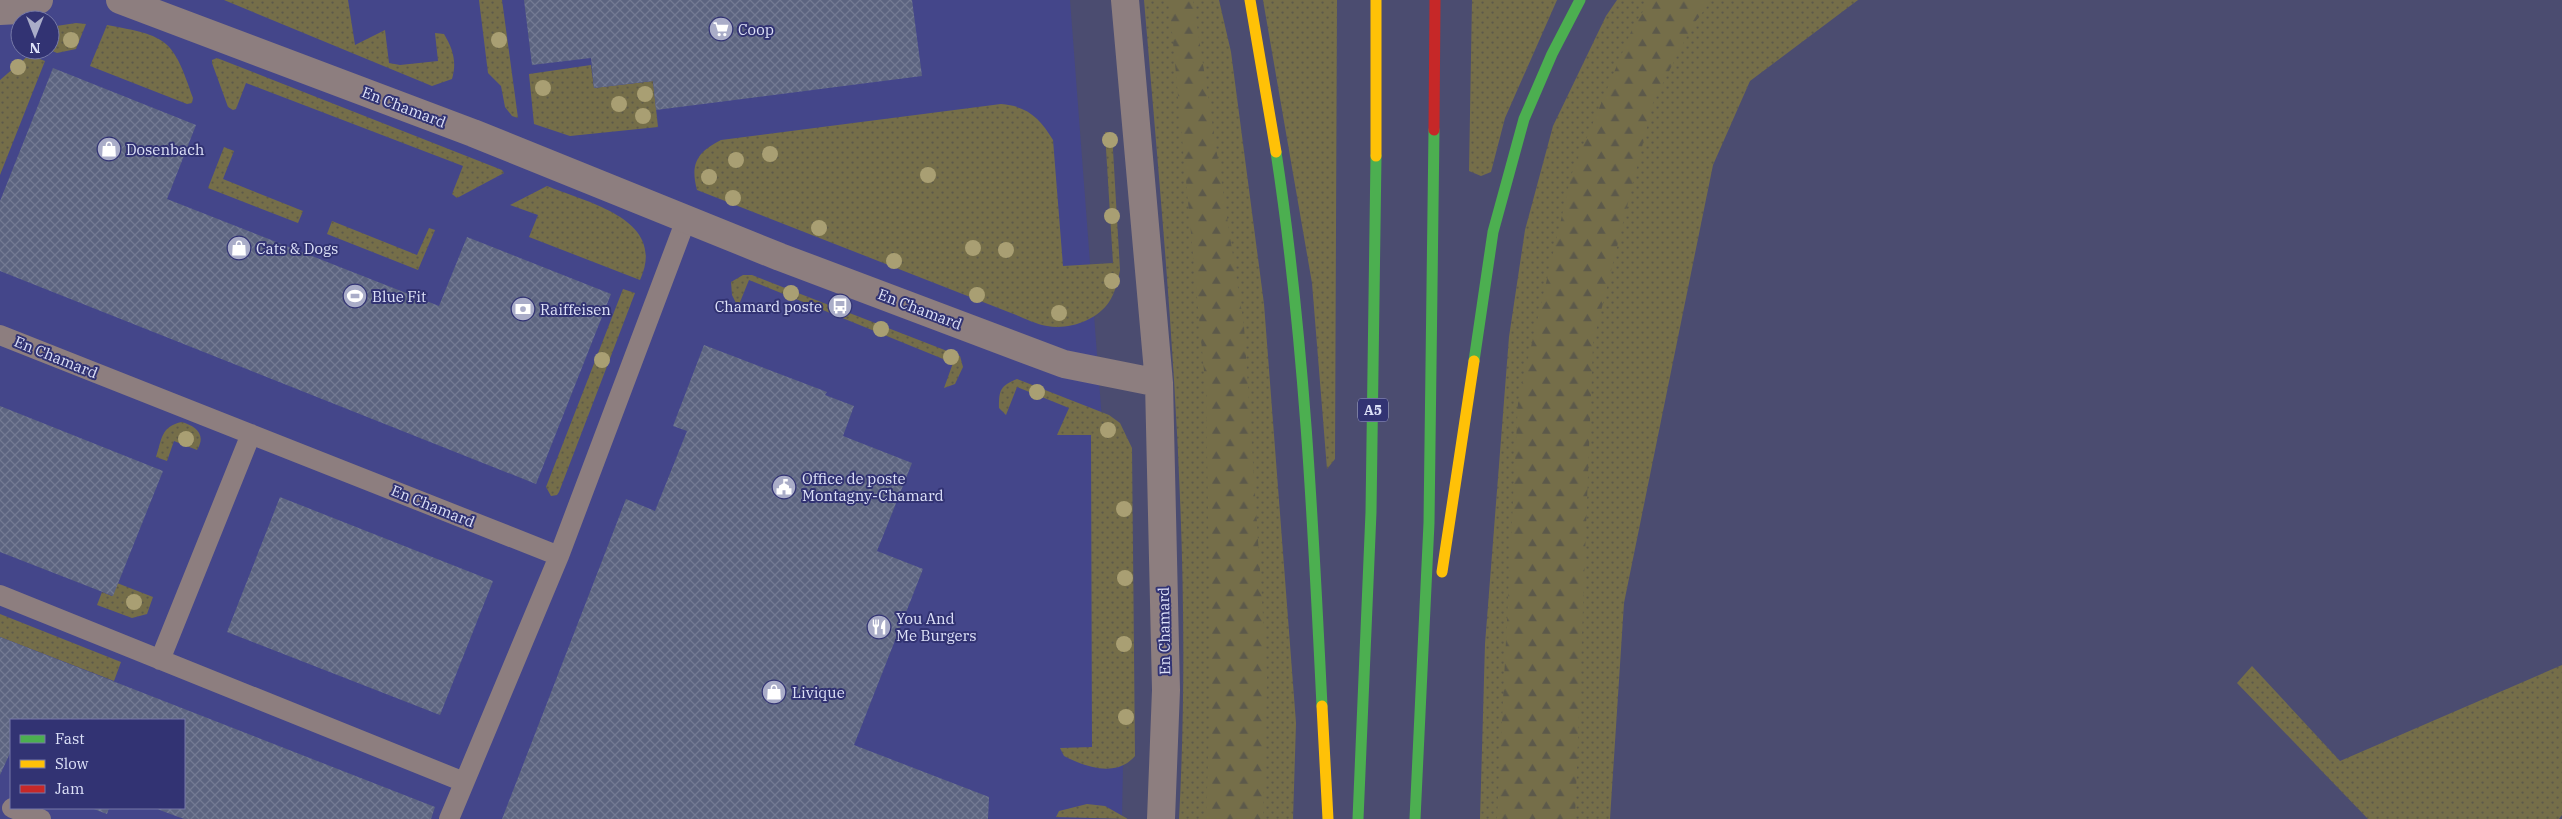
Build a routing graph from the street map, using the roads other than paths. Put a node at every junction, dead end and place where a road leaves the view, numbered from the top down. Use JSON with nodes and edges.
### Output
{"nodes":[{"id":1,"x":39,"y":0,"type":"edge"},
{"id":2,"x":120,"y":0,"type":"edge"},
{"id":3,"x":1125,"y":0,"type":"edge"},
{"id":4,"x":1250,"y":0,"type":"edge"},
{"id":5,"x":1376,"y":0,"type":"edge"},
{"id":6,"x":1435,"y":0,"type":"edge"},
{"id":7,"x":1580,"y":0,"type":"edge"},
{"id":8,"x":0,"y":11,"type":"edge"},
{"id":9,"x":687,"y":217,"type":"junction"},
{"id":10,"x":0,"y":335,"type":"edge"},
{"id":11,"x":1159,"y":383,"type":"junction"},
{"id":12,"x":250,"y":434,"type":"junction"},
{"id":13,"x":558,"y":556,"type":"junction"},
{"id":14,"x":1440,"y":584,"type":"dead end"},
{"id":15,"x":0,"y":595,"type":"edge"},
{"id":16,"x":1438,"y":603,"type":"dead end"},
{"id":17,"x":160,"y":660,"type":"junction"},
{"id":18,"x":1421,"y":719,"type":"junction"},
{"id":19,"x":464,"y":782,"type":"junction"},
{"id":20,"x":14,"y":809,"type":"edge"},
{"id":21,"x":41,"y":819,"type":"edge"},
{"id":22,"x":449,"y":819,"type":"edge"},
{"id":23,"x":1161,"y":819,"type":"edge"},
{"id":24,"x":1328,"y":819,"type":"edge"},
{"id":25,"x":1358,"y":819,"type":"edge"},
{"id":26,"x":1415,"y":819,"type":"edge"}],
"edges":[{"from":1,"to":8,"type":"street"},
{"from":2,"to":9,"type":"street","name":"En Chamard"},
{"from":3,"to":11,"type":"street","name":"En Chamard"},
{"from":4,"to":24,"type":"highway"},
{"from":5,"to":25,"type":"highway","number":"A5"},
{"from":6,"to":18,"type":"highway"},
{"from":7,"to":14,"type":"highway"},
{"from":9,"to":11,"type":"street","name":"En Chamard"},
{"from":9,"to":13,"type":"lane"},
{"from":10,"to":12,"type":"lane","name":"En Chamard"},
{"from":11,"to":23,"type":"street","name":"En Chamard"},
{"from":12,"to":13,"type":"lane","name":"En Chamard"},
{"from":12,"to":17,"type":"lane"},
{"from":13,"to":19,"type":"lane"},
{"from":15,"to":17,"type":"lane"},
{"from":16,"to":18,"type":"highway"},
{"from":17,"to":19,"type":"lane"},
{"from":18,"to":26,"type":"highway"},
{"from":19,"to":22,"type":"lane"},
{"from":20,"to":21,"type":"lane"}]}
